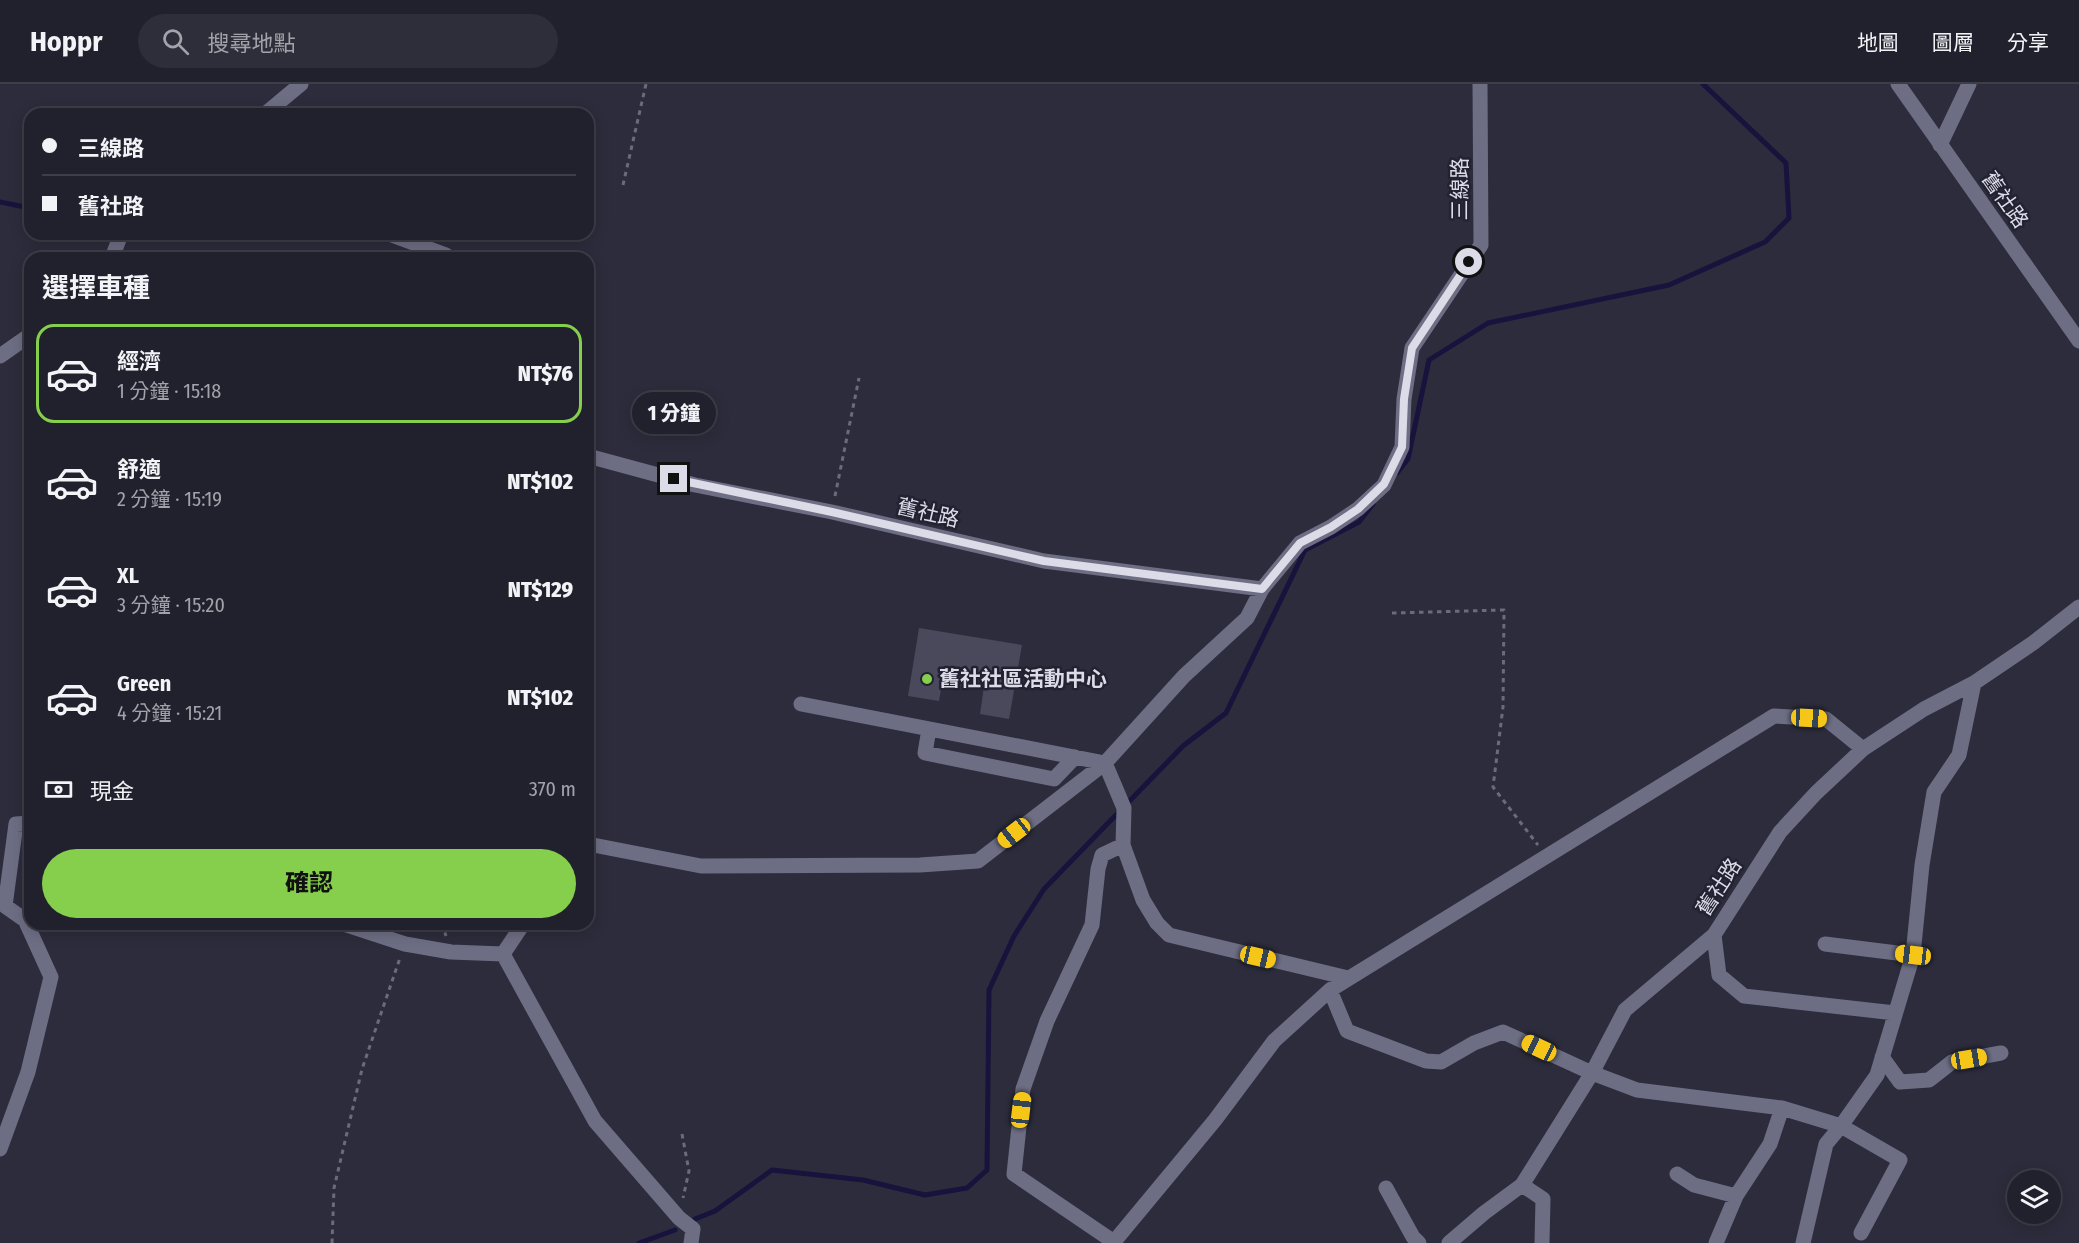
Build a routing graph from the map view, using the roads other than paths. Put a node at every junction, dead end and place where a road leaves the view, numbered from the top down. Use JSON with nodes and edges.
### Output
{"nodes":[{"id":1,"x":302,"y":84,"type":"edge"},
{"id":2,"x":1480,"y":84,"type":"edge"},
{"id":3,"x":1898,"y":84,"type":"edge"},
{"id":4,"x":1969,"y":84,"type":"edge"},
{"id":5,"x":272,"y":108,"type":"edge"},
{"id":6,"x":1940,"y":145,"type":"junction"},
{"id":7,"x":405,"y":240,"type":"edge"},
{"id":8,"x":438,"y":252,"type":"edge"},
{"id":9,"x":24,"y":339,"type":"edge"},
{"id":10,"x":2079,"y":341,"type":"edge"},
{"id":11,"x":0,"y":356,"type":"edge"},
{"id":12,"x":594,"y":458,"type":"edge"},
{"id":13,"x":1262,"y":589,"type":"junction"},
{"id":14,"x":2079,"y":607,"type":"edge"},
{"id":15,"x":1974,"y":683,"type":"junction"},
{"id":16,"x":801,"y":704,"type":"dead end"},
{"id":17,"x":930,"y":729,"type":"junction"},
{"id":18,"x":1863,"y":749,"type":"junction"},
{"id":19,"x":1075,"y":758,"type":"junction"},
{"id":20,"x":1105,"y":764,"type":"junction"},
{"id":21,"x":24,"y":823,"type":"edge"},
{"id":22,"x":594,"y":845,"type":"edge"},
{"id":23,"x":1123,"y":845,"type":"junction"},
{"id":24,"x":24,"y":919,"type":"edge"},
{"id":25,"x":30,"y":930,"type":"edge"},
{"id":26,"x":362,"y":930,"type":"edge"},
{"id":27,"x":519,"y":930,"type":"edge"},
{"id":28,"x":1714,"y":935,"type":"junction"},
{"id":29,"x":1825,"y":944,"type":"dead end"},
{"id":30,"x":503,"y":954,"type":"junction"},
{"id":31,"x":1913,"y":955,"type":"junction"},
{"id":32,"x":1348,"y":978,"type":"junction"},
{"id":33,"x":1330,"y":990,"type":"junction"},
{"id":34,"x":1895,"y":1012,"type":"junction"},
{"id":35,"x":2001,"y":1053,"type":"dead end"},
{"id":36,"x":1882,"y":1057,"type":"junction"},
{"id":37,"x":1592,"y":1073,"type":"junction"},
{"id":38,"x":1782,"y":1108,"type":"junction"},
{"id":39,"x":1841,"y":1126,"type":"junction"},
{"id":40,"x":0,"y":1149,"type":"edge"},
{"id":41,"x":1677,"y":1174,"type":"dead end"},
{"id":42,"x":1522,"y":1185,"type":"junction"},
{"id":43,"x":1386,"y":1188,"type":"dead end"},
{"id":44,"x":1736,"y":1196,"type":"junction"},
{"id":45,"x":1861,"y":1233,"type":"dead end"},
{"id":46,"x":1114,"y":1242,"type":"edge"},
{"id":47,"x":691,"y":1243,"type":"edge"},
{"id":48,"x":1419,"y":1243,"type":"edge"},
{"id":49,"x":1449,"y":1243,"type":"edge"},
{"id":50,"x":1542,"y":1243,"type":"edge"},
{"id":51,"x":1716,"y":1243,"type":"edge"},
{"id":52,"x":1803,"y":1243,"type":"edge"}],
"edges":[{"from":1,"to":5,"type":"street"},
{"from":2,"to":13,"type":"street","name":"三線路"},
{"from":3,"to":6,"type":"street","name":"舊社路"},
{"from":4,"to":6,"type":"street"},
{"from":6,"to":10,"type":"street","name":"舊社路"},
{"from":7,"to":8,"type":"street"},
{"from":9,"to":11,"type":"street"},
{"from":12,"to":13,"type":"street","name":"舊社路"},
{"from":13,"to":20,"type":"street"},
{"from":14,"to":15,"type":"street","name":"舊社路"},
{"from":15,"to":18,"type":"street","name":"舊社路"},
{"from":15,"to":31,"type":"street"},
{"from":16,"to":17,"type":"street"},
{"from":17,"to":19,"type":"street"},
{"from":17,"to":19,"type":"street"},
{"from":18,"to":28,"type":"street","name":"舊社路"},
{"from":18,"to":32,"type":"street"},
{"from":19,"to":20,"type":"street"},
{"from":20,"to":22,"type":"street"},
{"from":20,"to":23,"type":"street"},
{"from":21,"to":24,"type":"street"},
{"from":23,"to":32,"type":"street"},
{"from":23,"to":46,"type":"street"},
{"from":25,"to":40,"type":"street"},
{"from":26,"to":30,"type":"street"},
{"from":27,"to":30,"type":"street"},
{"from":28,"to":34,"type":"street"},
{"from":28,"to":37,"type":"street","name":"舊社路"},
{"from":29,"to":31,"type":"street"},
{"from":30,"to":47,"type":"street"},
{"from":31,"to":34,"type":"street"},
{"from":32,"to":33,"type":"street"},
{"from":33,"to":37,"type":"street"},
{"from":33,"to":46,"type":"street"},
{"from":34,"to":36,"type":"street"},
{"from":35,"to":36,"type":"street"},
{"from":36,"to":39,"type":"street"},
{"from":37,"to":38,"type":"street"},
{"from":37,"to":42,"type":"street","name":"舊社路"},
{"from":38,"to":39,"type":"street"},
{"from":38,"to":44,"type":"street"},
{"from":39,"to":45,"type":"street"},
{"from":39,"to":52,"type":"street"},
{"from":41,"to":44,"type":"street"},
{"from":42,"to":49,"type":"street","name":"舊社路"},
{"from":42,"to":50,"type":"street"},
{"from":43,"to":48,"type":"street"},
{"from":44,"to":51,"type":"street"}]}
